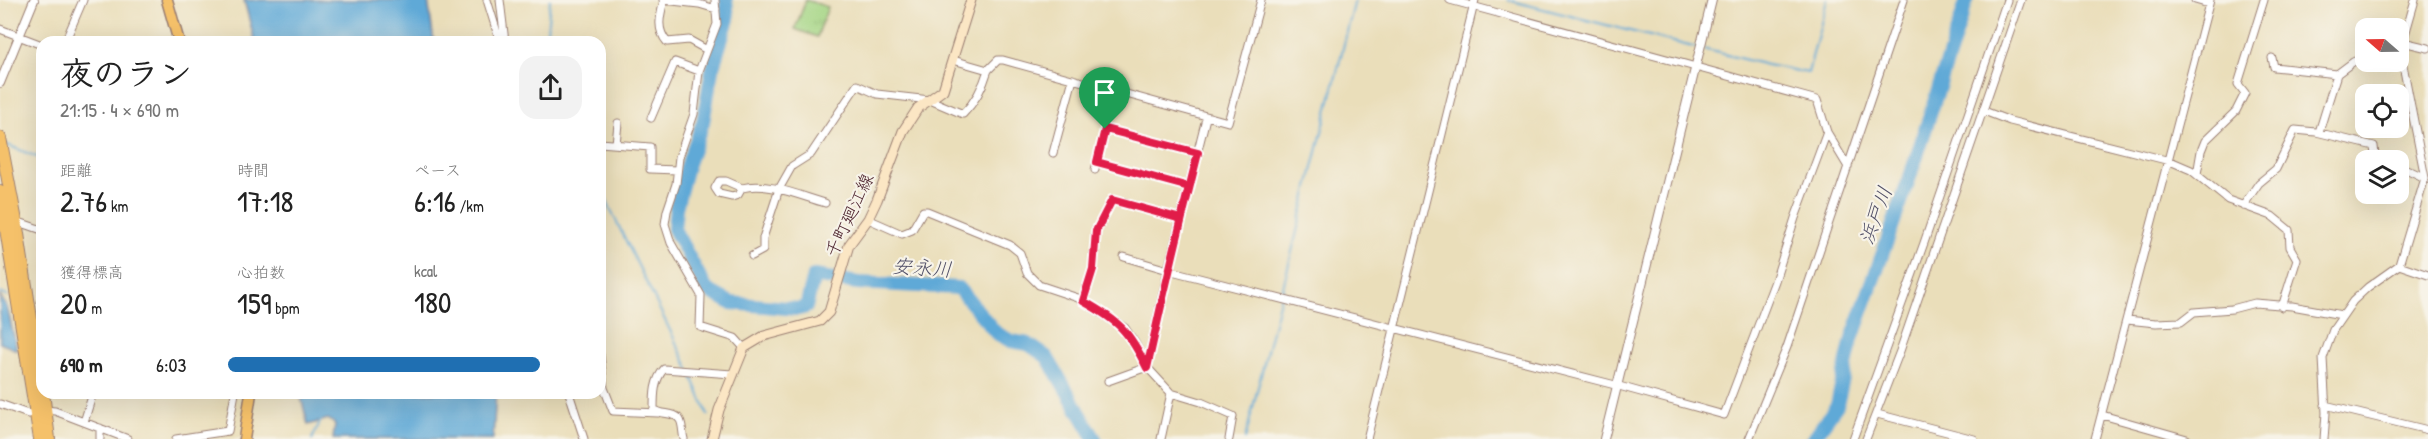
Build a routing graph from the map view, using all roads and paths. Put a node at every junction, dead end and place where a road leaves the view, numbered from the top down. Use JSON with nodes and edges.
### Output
{"nodes":[{"id":1,"x":34,"y":0,"type":"edge"},
{"id":2,"x":83,"y":0,"type":"edge"},
{"id":3,"x":167,"y":0,"type":"edge"},
{"id":4,"x":487,"y":0,"type":"edge"},
{"id":5,"x":500,"y":0,"type":"edge"},
{"id":6,"x":664,"y":0,"type":"edge"},
{"id":7,"x":715,"y":0,"type":"edge"},
{"id":8,"x":1261,"y":0,"type":"edge"},
{"id":9,"x":1450,"y":0,"type":"edge"},
{"id":10,"x":1712,"y":0,"type":"edge"},
{"id":11,"x":1904,"y":0,"type":"edge"},
{"id":12,"x":2007,"y":0,"type":"edge"},
{"id":13,"x":2021,"y":0,"type":"edge"},
{"id":14,"x":2195,"y":0,"type":"edge"},
{"id":15,"x":2264,"y":0,"type":"edge"},
{"id":16,"x":2415,"y":0,"type":"edge"},
{"id":17,"x":2210,"y":2,"type":"edge"},
{"id":18,"x":970,"y":3,"type":"edge"},
{"id":19,"x":1474,"y":4,"type":"edge"},
{"id":20,"x":716,"y":9,"type":"junction"},
{"id":21,"x":2409,"y":21,"type":"edge"},
{"id":22,"x":0,"y":29,"type":"edge"},
{"id":23,"x":68,"y":36,"type":"edge"},
{"id":24,"x":177,"y":36,"type":"edge"},
{"id":25,"x":498,"y":36,"type":"edge"},
{"id":26,"x":504,"y":36,"type":"edge"},
{"id":27,"x":19,"y":37,"type":"junction"},
{"id":28,"x":36,"y":43,"type":"edge"},
{"id":29,"x":2409,"y":43,"type":"edge"},
{"id":30,"x":2428,"y":48,"type":"edge"},
{"id":31,"x":707,"y":50,"type":"junction"},
{"id":32,"x":2272,"y":58,"type":"dead end"},
{"id":33,"x":953,"y":60,"type":"junction"},
{"id":34,"x":2355,"y":61,"type":"edge"},
{"id":35,"x":1696,"y":64,"type":"junction"},
{"id":36,"x":988,"y":70,"type":"junction"},
{"id":37,"x":699,"y":71,"type":"junction"},
{"id":38,"x":2402,"y":72,"type":"edge"},
{"id":39,"x":2337,"y":74,"type":"junction"},
{"id":40,"x":1073,"y":79,"type":"junction"},
{"id":41,"x":0,"y":83,"type":"edge"},
{"id":42,"x":930,"y":100,"type":"junction"},
{"id":43,"x":1984,"y":111,"type":"junction"},
{"id":44,"x":651,"y":118,"type":"dead end"},
{"id":45,"x":1206,"y":118,"type":"junction"},
{"id":46,"x":618,"y":123,"type":"dead end"},
{"id":47,"x":1827,"y":132,"type":"junction"},
{"id":48,"x":2319,"y":132,"type":"junction"},
{"id":49,"x":0,"y":138,"type":"edge"},
{"id":50,"x":606,"y":143,"type":"edge"},
{"id":51,"x":616,"y":144,"type":"junction"},
{"id":52,"x":2374,"y":150,"type":"edge"},
{"id":53,"x":1053,"y":153,"type":"dead end"},
{"id":54,"x":1198,"y":153,"type":"junction"},
{"id":55,"x":2170,"y":161,"type":"junction"},
{"id":56,"x":1848,"y":166,"type":"junction"},
{"id":57,"x":677,"y":170,"type":"junction"},
{"id":58,"x":2409,"y":170,"type":"edge"},
{"id":59,"x":2197,"y":174,"type":"junction"},
{"id":60,"x":2424,"y":178,"type":"junction"},
{"id":61,"x":1189,"y":187,"type":"junction"},
{"id":62,"x":742,"y":188,"type":"dead end"},
{"id":63,"x":779,"y":189,"type":"junction"},
{"id":64,"x":0,"y":192,"type":"edge"},
{"id":65,"x":825,"y":203,"type":"dead end"},
{"id":66,"x":2243,"y":206,"type":"junction"},
{"id":67,"x":868,"y":219,"type":"junction"},
{"id":68,"x":1181,"y":219,"type":"junction"},
{"id":69,"x":16,"y":221,"type":"junction"},
{"id":70,"x":36,"y":228,"type":"edge"},
{"id":71,"x":752,"y":256,"type":"dead end"},
{"id":72,"x":1124,"y":257,"type":"dead end"},
{"id":73,"x":2399,"y":265,"type":"junction"},
{"id":74,"x":1168,"y":270,"type":"junction"},
{"id":75,"x":2428,"y":275,"type":"edge"},
{"id":76,"x":1083,"y":301,"type":"junction"},
{"id":77,"x":2282,"y":307,"type":"junction"},
{"id":78,"x":2342,"y":315,"type":"junction"},
{"id":79,"x":2127,"y":320,"type":"junction"},
{"id":80,"x":1395,"y":328,"type":"junction"},
{"id":81,"x":744,"y":348,"type":"junction"},
{"id":82,"x":36,"y":352,"type":"edge"},
{"id":83,"x":1147,"y":368,"type":"junction"},
{"id":84,"x":732,"y":374,"type":"junction"},
{"id":85,"x":1108,"y":381,"type":"dead end"},
{"id":86,"x":36,"y":384,"type":"edge"},
{"id":87,"x":1619,"y":386,"type":"junction"},
{"id":88,"x":606,"y":393,"type":"edge"},
{"id":89,"x":1171,"y":393,"type":"junction"},
{"id":90,"x":39,"y":399,"type":"edge"},
{"id":91,"x":42,"y":399,"type":"edge"},
{"id":92,"x":91,"y":399,"type":"edge"},
{"id":93,"x":235,"y":399,"type":"edge"},
{"id":94,"x":250,"y":399,"type":"edge"},
{"id":95,"x":571,"y":399,"type":"edge"},
{"id":96,"x":0,"y":404,"type":"edge"},
{"id":97,"x":2325,"y":405,"type":"junction"},
{"id":98,"x":41,"y":411,"type":"junction"},
{"id":99,"x":658,"y":413,"type":"junction"},
{"id":100,"x":1877,"y":414,"type":"junction"},
{"id":101,"x":2102,"y":415,"type":"junction"},
{"id":102,"x":84,"y":422,"type":"junction"},
{"id":103,"x":99,"y":428,"type":"junction"},
{"id":104,"x":2428,"y":430,"type":"edge"},
{"id":105,"x":40,"y":439,"type":"edge"},
{"id":106,"x":49,"y":439,"type":"edge"},
{"id":107,"x":100,"y":439,"type":"edge"},
{"id":108,"x":128,"y":439,"type":"edge"},
{"id":109,"x":176,"y":439,"type":"edge"},
{"id":110,"x":244,"y":439,"type":"edge"},
{"id":111,"x":584,"y":439,"type":"edge"},
{"id":112,"x":684,"y":439,"type":"edge"},
{"id":113,"x":712,"y":439,"type":"edge"},
{"id":114,"x":1161,"y":439,"type":"edge"},
{"id":115,"x":1229,"y":439,"type":"edge"},
{"id":116,"x":1367,"y":439,"type":"edge"},
{"id":117,"x":1604,"y":439,"type":"edge"},
{"id":118,"x":1749,"y":439,"type":"edge"},
{"id":119,"x":1853,"y":439,"type":"edge"},
{"id":120,"x":1866,"y":439,"type":"edge"},
{"id":121,"x":1974,"y":439,"type":"edge"},
{"id":122,"x":2095,"y":439,"type":"edge"},
{"id":123,"x":2187,"y":439,"type":"edge"},
{"id":124,"x":2324,"y":439,"type":"edge"}],
"edges":[{"from":1,"to":27,"type":"street"},
{"from":2,"to":23,"type":"street"},
{"from":3,"to":24,"type":"main road"},
{"from":4,"to":25,"type":"street"},
{"from":5,"to":26,"type":"street"},
{"from":6,"to":20,"type":"street"},
{"from":6,"to":31,"type":"street"},
{"from":7,"to":20,"type":"street"},
{"from":8,"to":45,"type":"street"},
{"from":9,"to":19,"type":"street"},
{"from":10,"to":35,"type":"street"},
{"from":11,"to":56,"type":"street"},
{"from":12,"to":119,"type":"street"},
{"from":13,"to":43,"type":"street"},
{"from":14,"to":17,"type":"street"},
{"from":15,"to":59,"type":"street"},
{"from":16,"to":21,"type":"street"},
{"from":17,"to":55,"type":"street"},
{"from":18,"to":33,"type":"main road","name":"千町廻江線"},
{"from":19,"to":35,"type":"street"},
{"from":19,"to":80,"type":"street"},
{"from":20,"to":31,"type":"street"},
{"from":22,"to":27,"type":"street"},
{"from":27,"to":28,"type":"street"},
{"from":27,"to":41,"type":"street"},
{"from":29,"to":30,"type":"street"},
{"from":31,"to":37,"type":"street"},
{"from":32,"to":39,"type":"street"},
{"from":33,"to":36,"type":"street"},
{"from":33,"to":42,"type":"main road","name":"千町廻江線"},
{"from":34,"to":39,"type":"street"},
{"from":35,"to":47,"type":"street"},
{"from":35,"to":87,"type":"street"},
{"from":36,"to":40,"type":"street"},
{"from":36,"to":42,"type":"street"},
{"from":37,"to":44,"type":"street"},
{"from":37,"to":57,"type":"street"},
{"from":38,"to":60,"type":"street"},
{"from":39,"to":48,"type":"street"},
{"from":40,"to":45,"type":"street"},
{"from":40,"to":53,"type":"street"},
{"from":42,"to":63,"type":"street"},
{"from":42,"to":67,"type":"main road","name":"千町廻江線"},
{"from":43,"to":55,"type":"street"},
{"from":43,"to":100,"type":"street"},
{"from":45,"to":54,"type":"street"},
{"from":46,"to":51,"type":"street"},
{"from":47,"to":56,"type":"street"},
{"from":47,"to":87,"type":"street"},
{"from":48,"to":52,"type":"street"},
{"from":48,"to":66,"type":"street"},
{"from":49,"to":69,"type":"highway"},
{"from":50,"to":51,"type":"street"},
{"from":51,"to":57,"type":"street"},
{"from":54,"to":61,"type":"street"},
{"from":54,"to":61,"type":"street"},
{"from":55,"to":59,"type":"street"},
{"from":55,"to":79,"type":"street"},
{"from":56,"to":118,"type":"street"},
{"from":57,"to":81,"type":"street"},
{"from":58,"to":60,"type":"street"},
{"from":59,"to":66,"type":"street"},
{"from":60,"to":73,"type":"street"},
{"from":61,"to":68,"type":"street"},
{"from":62,"to":63,"type":"street"},
{"from":63,"to":65,"type":"street"},
{"from":63,"to":71,"type":"street"},
{"from":64,"to":86,"type":"highway"},
{"from":66,"to":77,"type":"street"},
{"from":67,"to":76,"type":"street"},
{"from":67,"to":81,"type":"main road","name":"千町廻江線"},
{"from":68,"to":74,"type":"street"},
{"from":68,"to":76,"type":"street"},
{"from":69,"to":70,"type":"street"},
{"from":69,"to":82,"type":"highway"},
{"from":72,"to":74,"type":"street"},
{"from":73,"to":75,"type":"street"},
{"from":73,"to":78,"type":"street"},
{"from":74,"to":80,"type":"street"},
{"from":74,"to":83,"type":"street"},
{"from":76,"to":83,"type":"street"},
{"from":77,"to":78,"type":"street"},
{"from":77,"to":79,"type":"street"},
{"from":78,"to":97,"type":"street"},
{"from":79,"to":101,"type":"street"},
{"from":80,"to":87,"type":"street"},
{"from":80,"to":116,"type":"street"},
{"from":81,"to":84,"type":"main road"},
{"from":83,"to":85,"type":"street"},
{"from":83,"to":89,"type":"street"},
{"from":84,"to":99,"type":"street"},
{"from":84,"to":113,"type":"main road"},
{"from":87,"to":117,"type":"street"},
{"from":88,"to":99,"type":"street"},
{"from":89,"to":114,"type":"street"},
{"from":89,"to":115,"type":"street"},
{"from":90,"to":98,"type":"highway"},
{"from":91,"to":98,"type":"highway"},
{"from":92,"to":102,"type":"street"},
{"from":93,"to":109,"type":"street"},
{"from":94,"to":110,"type":"main road"},
{"from":95,"to":111,"type":"street"},
{"from":96,"to":98,"type":"street"},
{"from":97,"to":104,"type":"street"},
{"from":97,"to":124,"type":"street"},
{"from":98,"to":102,"type":"street"},
{"from":98,"to":105,"type":"highway"},
{"from":98,"to":106,"type":"highway"},
{"from":99,"to":112,"type":"street"},
{"from":100,"to":120,"type":"street"},
{"from":100,"to":121,"type":"street"},
{"from":101,"to":122,"type":"street"},
{"from":101,"to":123,"type":"street"},
{"from":102,"to":103,"type":"street"},
{"from":103,"to":107,"type":"street"},
{"from":103,"to":108,"type":"street"}]}
